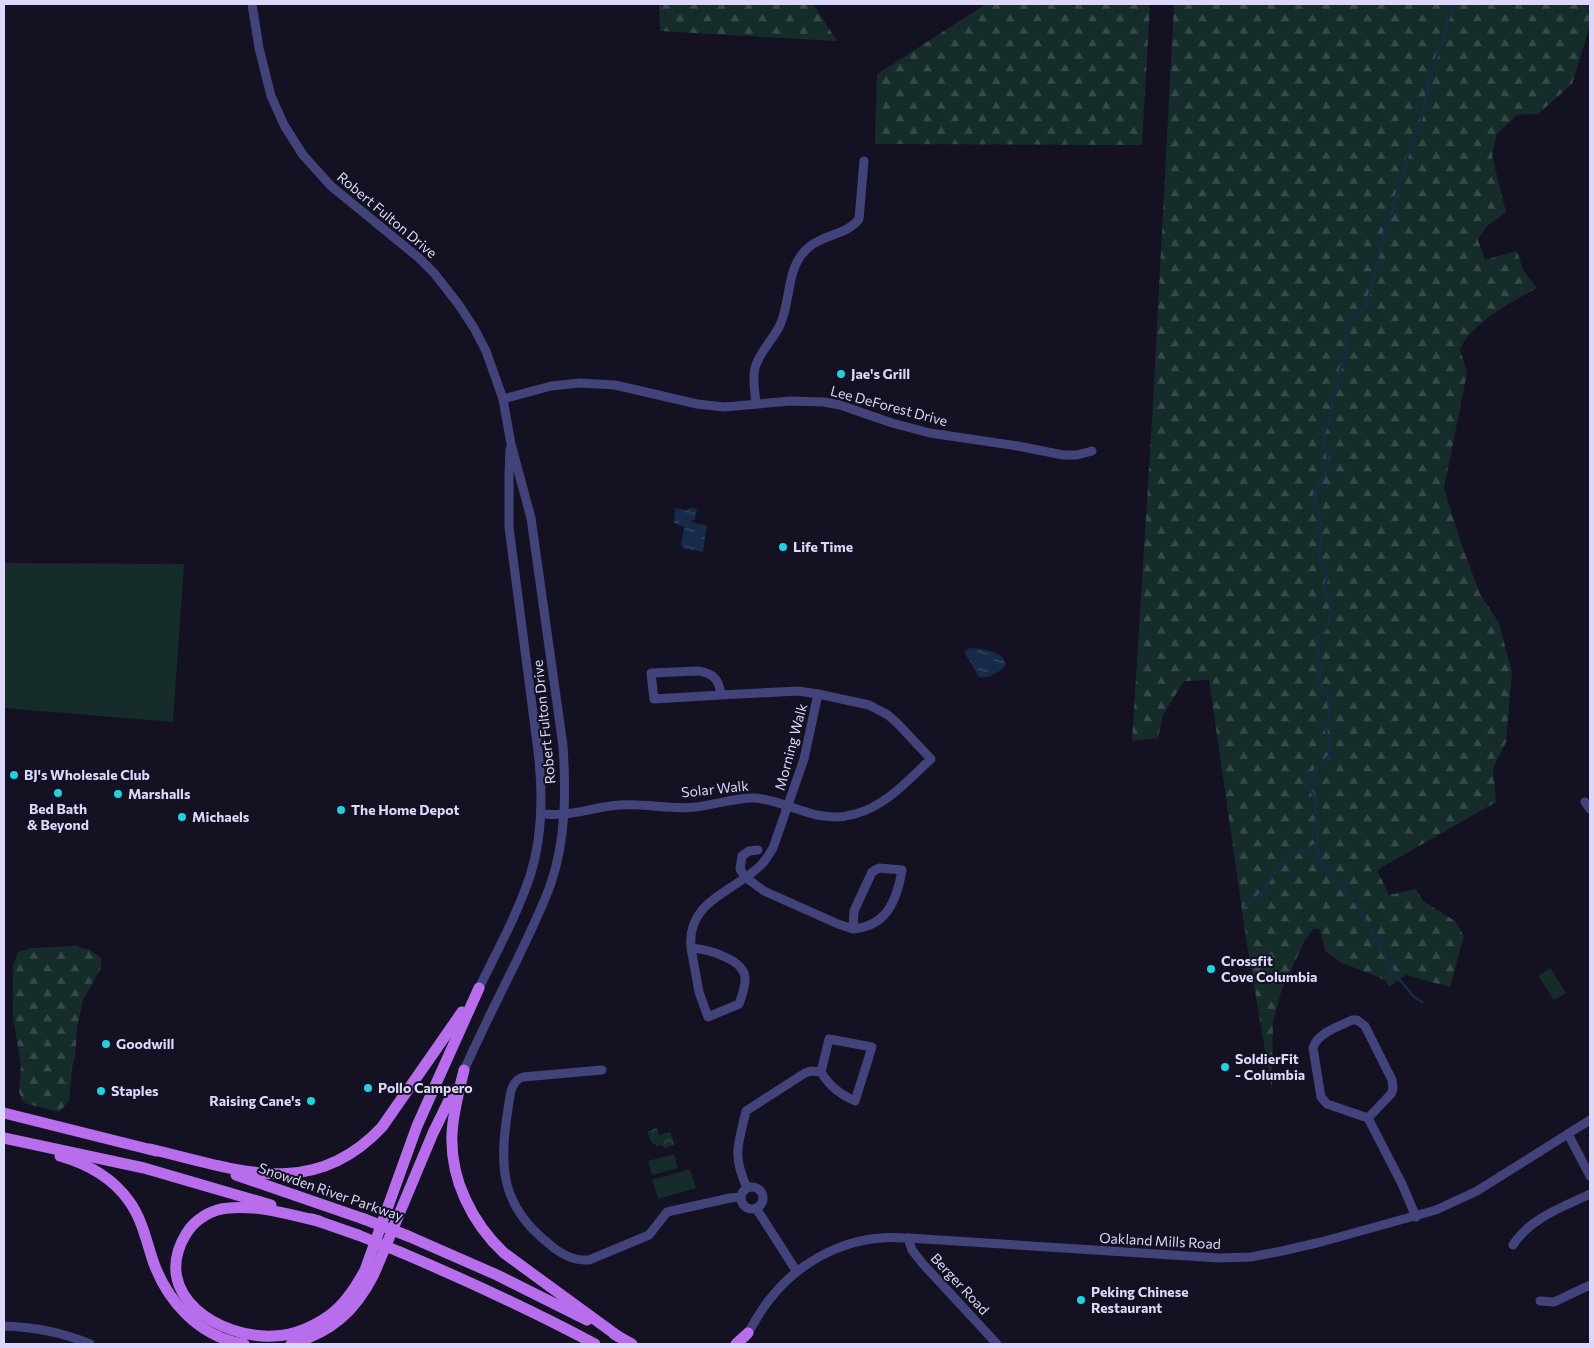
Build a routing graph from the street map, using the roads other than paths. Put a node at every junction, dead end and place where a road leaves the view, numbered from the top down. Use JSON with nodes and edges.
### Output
{"nodes":[{"id":1,"x":252,"y":4,"type":"edge"},
{"id":2,"x":864,"y":161,"type":"dead end"},
{"id":3,"x":503,"y":399,"type":"junction"},
{"id":4,"x":756,"y":403,"type":"junction"},
{"id":5,"x":510,"y":444,"type":"junction"},
{"id":6,"x":1092,"y":452,"type":"dead end"},
{"id":7,"x":818,"y":694,"type":"junction"},
{"id":8,"x":721,"y":695,"type":"junction"},
{"id":9,"x":789,"y":806,"type":"junction"},
{"id":10,"x":541,"y":814,"type":"junction"},
{"id":11,"x":564,"y":814,"type":"junction"},
{"id":12,"x":758,"y":850,"type":"dead end"},
{"id":13,"x":745,"y":877,"type":"junction"},
{"id":14,"x":853,"y":929,"type":"junction"},
{"id":15,"x":691,"y":948,"type":"junction"},
{"id":16,"x":479,"y":988,"type":"junction"},
{"id":17,"x":464,"y":1070,"type":"junction"},
{"id":18,"x":602,"y":1070,"type":"dead end"},
{"id":19,"x":821,"y":1072,"type":"junction"},
{"id":20,"x":4,"y":1113,"type":"edge"},
{"id":21,"x":1368,"y":1118,"type":"junction"},
{"id":22,"x":1590,"y":1120,"type":"edge"},
{"id":23,"x":1568,"y":1134,"type":"junction"},
{"id":24,"x":4,"y":1138,"type":"edge"},
{"id":25,"x":150,"y":1149,"type":"junction"},
{"id":26,"x":1590,"y":1176,"type":"edge"},
{"id":27,"x":747,"y":1188,"type":"junction"},
{"id":28,"x":1590,"y":1194,"type":"edge"},
{"id":29,"x":741,"y":1198,"type":"junction"},
{"id":30,"x":756,"y":1208,"type":"junction"},
{"id":31,"x":1416,"y":1217,"type":"junction"},
{"id":32,"x":320,"y":1221,"type":"junction"},
{"id":33,"x":908,"y":1238,"type":"junction"},
{"id":34,"x":1513,"y":1245,"type":"dead end"},
{"id":35,"x":797,"y":1272,"type":"junction"},
{"id":36,"x":1590,"y":1285,"type":"edge"},
{"id":37,"x":1540,"y":1301,"type":"dead end"},
{"id":38,"x":4,"y":1326,"type":"edge"},
{"id":39,"x":748,"y":1333,"type":"junction"},
{"id":40,"x":619,"y":1337,"type":"junction"},
{"id":41,"x":90,"y":1344,"type":"edge"},
{"id":42,"x":244,"y":1344,"type":"edge"},
{"id":43,"x":290,"y":1344,"type":"edge"},
{"id":44,"x":595,"y":1344,"type":"edge"},
{"id":45,"x":632,"y":1344,"type":"edge"},
{"id":46,"x":736,"y":1344,"type":"edge"},
{"id":47,"x":742,"y":1344,"type":"edge"},
{"id":48,"x":997,"y":1344,"type":"edge"}],
"edges":[{"from":1,"to":3,"type":"street","name":"Robert Fulton Drive"},
{"from":2,"to":4,"type":"street"},
{"from":3,"to":4,"type":"street","name":"Lee DeForest Drive"},
{"from":3,"to":5,"type":"street","name":"Robert Fulton Drive"},
{"from":4,"to":6,"type":"street","name":"Lee DeForest Drive"},
{"from":5,"to":10,"type":"street","name":"Robert Fulton Drive"},
{"from":5,"to":11,"type":"street","name":"Robert Fulton Drive"},
{"from":7,"to":8,"type":"street"},
{"from":7,"to":9,"type":"street","name":"Morning Walk"},
{"from":7,"to":9,"type":"street","name":"Solar Walk"},
{"from":8,"to":8,"type":"street"},
{"from":9,"to":11,"type":"street","name":"Solar Walk"},
{"from":9,"to":13,"type":"street","name":"Morning Walk"},
{"from":10,"to":11,"type":"street","name":"Solar Walk"},
{"from":10,"to":16,"type":"street","name":"Robert Fulton Drive"},
{"from":11,"to":17,"type":"street","name":"Robert Fulton Drive"},
{"from":12,"to":13,"type":"street"},
{"from":13,"to":14,"type":"street"},
{"from":13,"to":15,"type":"street","name":"Morning Walk"},
{"from":14,"to":14,"type":"street"},
{"from":15,"to":15,"type":"street","name":"Morning Walk"},
{"from":16,"to":25,"type":"main road"},
{"from":16,"to":32,"type":"main road"},
{"from":17,"to":40,"type":"main road"},
{"from":17,"to":43,"type":"main road"},
{"from":18,"to":29,"type":"street"},
{"from":19,"to":19,"type":"street"},
{"from":19,"to":27,"type":"street"},
{"from":20,"to":25,"type":"main road","name":"Snowden River Parkway"},
{"from":21,"to":21,"type":"street"},
{"from":21,"to":31,"type":"street"},
{"from":22,"to":23,"type":"street","name":"Oakland Mills Road"},
{"from":23,"to":26,"type":"street"},
{"from":23,"to":31,"type":"street","name":"Oakland Mills Road"},
{"from":24,"to":32,"type":"main road"},
{"from":24,"to":42,"type":"main road"},
{"from":25,"to":40,"type":"main road","name":"Snowden River Parkway","bridge":true},
{"from":27,"to":29,"type":"street"},
{"from":27,"to":30,"type":"street"},
{"from":28,"to":34,"type":"street"},
{"from":29,"to":30,"type":"street"},
{"from":30,"to":35,"type":"street"},
{"from":31,"to":33,"type":"street","name":"Oakland Mills Road"},
{"from":32,"to":44,"type":"main road","bridge":true},
{"from":33,"to":35,"type":"street","name":"Oakland Mills Road"},
{"from":33,"to":48,"type":"street","name":"Berger Road"},
{"from":35,"to":39,"type":"street","name":"Oakland Mills Road"},
{"from":36,"to":37,"type":"street"},
{"from":38,"to":41,"type":"street"},
{"from":39,"to":46,"type":"main road"},
{"from":39,"to":47,"type":"street","name":"Oakland Mills Road"},
{"from":40,"to":45,"type":"main road","name":"Snowden River Parkway"}]}
